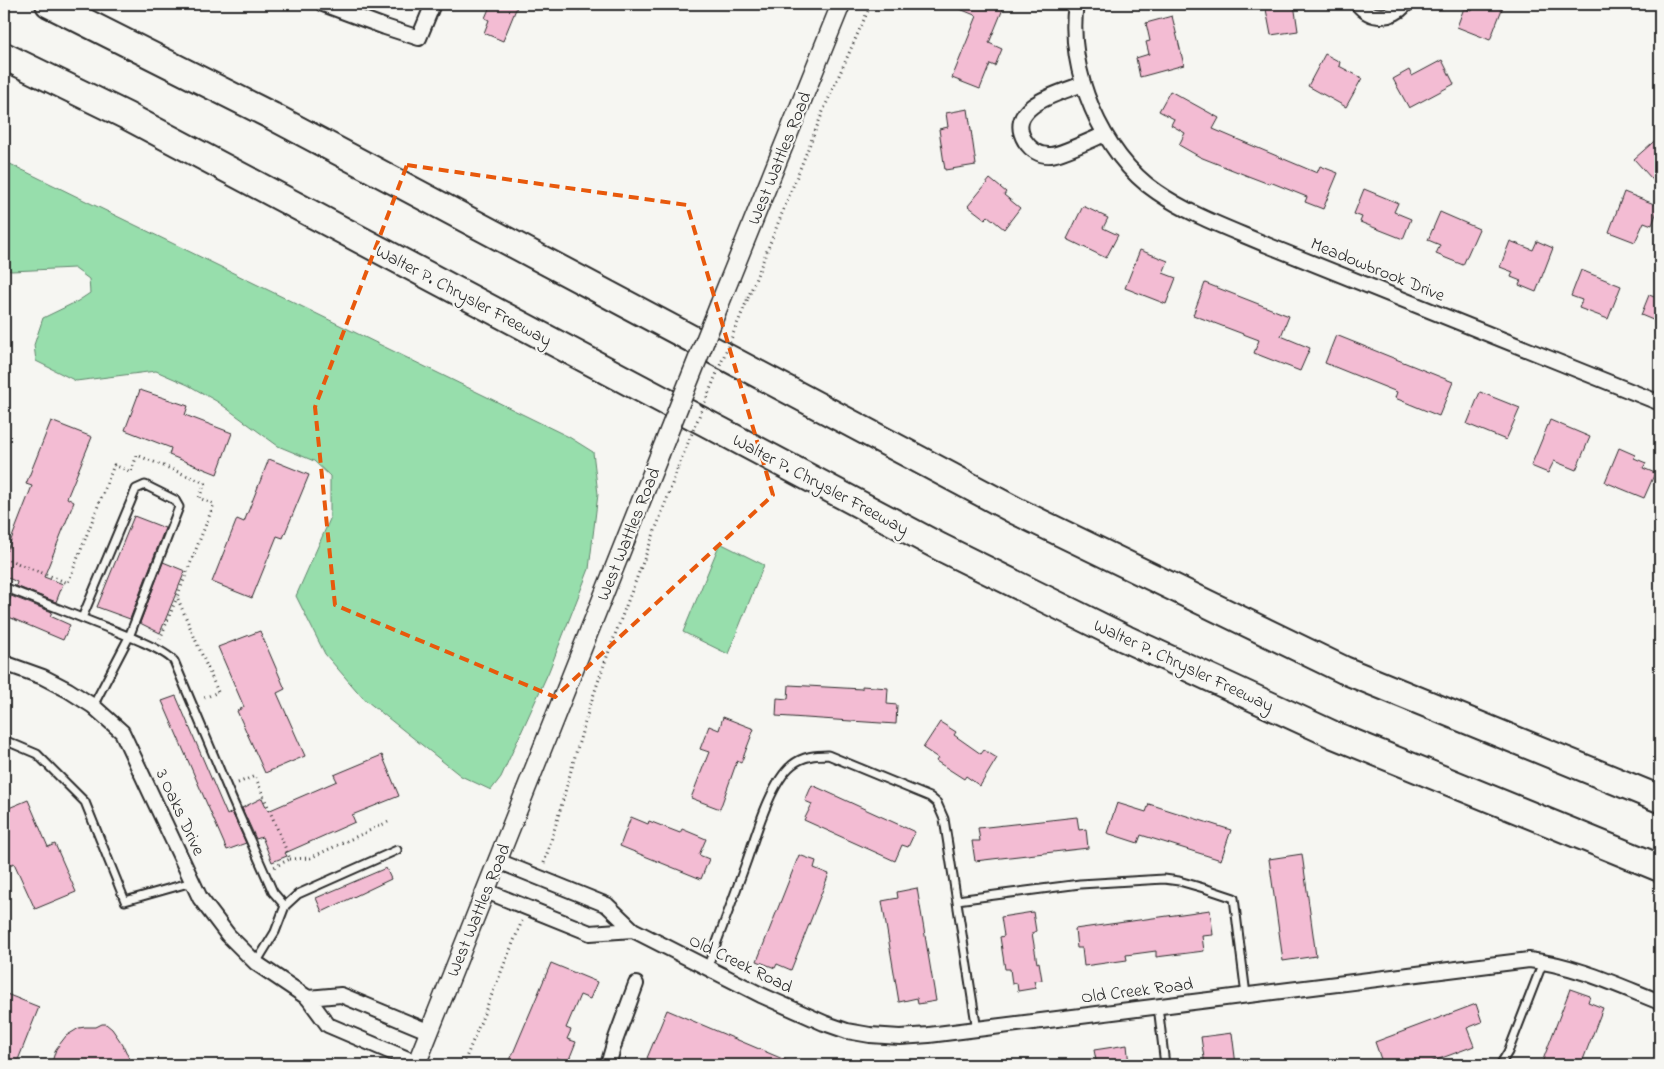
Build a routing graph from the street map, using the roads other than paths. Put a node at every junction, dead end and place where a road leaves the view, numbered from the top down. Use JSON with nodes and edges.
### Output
{"nodes":[{"id":1,"x":49,"y":4,"type":"edge"},
{"id":2,"x":323,"y":4,"type":"edge"},
{"id":3,"x":433,"y":4,"type":"edge"},
{"id":4,"x":841,"y":4,"type":"edge"},
{"id":5,"x":1076,"y":4,"type":"edge"},
{"id":6,"x":1358,"y":4,"type":"edge"},
{"id":7,"x":1406,"y":4,"type":"edge"},
{"id":8,"x":4,"y":56,"type":"edge"},
{"id":9,"x":1083,"y":84,"type":"junction"},
{"id":10,"x":1105,"y":134,"type":"junction"},
{"id":11,"x":1660,"y":403,"type":"edge"},
{"id":12,"x":4,"y":588,"type":"edge"},
{"id":13,"x":82,"y":618,"type":"junction"},
{"id":14,"x":129,"y":638,"type":"junction"},
{"id":15,"x":4,"y":663,"type":"edge"},
{"id":16,"x":93,"y":706,"type":"junction"},
{"id":17,"x":4,"y":740,"type":"edge"},
{"id":18,"x":1660,"y":799,"type":"edge"},
{"id":19,"x":397,"y":850,"type":"dead end"},
{"id":20,"x":498,"y":861,"type":"junction"},
{"id":21,"x":1660,"y":868,"type":"edge"},
{"id":22,"x":192,"y":882,"type":"junction"},
{"id":23,"x":486,"y":891,"type":"junction"},
{"id":24,"x":957,"y":900,"type":"junction"},
{"id":25,"x":285,"y":906,"type":"junction"},
{"id":26,"x":634,"y":930,"type":"junction"},
{"id":27,"x":256,"y":962,"type":"junction"},
{"id":28,"x":1543,"y":962,"type":"junction"},
{"id":29,"x":708,"y":968,"type":"junction"},
{"id":30,"x":636,"y":984,"type":"dead end"},
{"id":31,"x":1246,"y":995,"type":"junction"},
{"id":32,"x":308,"y":998,"type":"junction"},
{"id":33,"x":1660,"y":1002,"type":"edge"},
{"id":34,"x":1158,"y":1006,"type":"junction"},
{"id":35,"x":977,"y":1030,"type":"junction"},
{"id":36,"x":430,"y":1032,"type":"junction"},
{"id":37,"x":417,"y":1064,"type":"edge"},
{"id":38,"x":608,"y":1065,"type":"edge"},
{"id":39,"x":1165,"y":1065,"type":"edge"},
{"id":40,"x":1500,"y":1065,"type":"edge"}],
"edges":[{"from":1,"to":18,"type":"highway"},
{"from":2,"to":3,"type":"street"},
{"from":4,"to":20,"type":"street","name":"West Wattles Road","bridge":true},
{"from":5,"to":9,"type":"street","name":"Meadowbrook Drive"},
{"from":6,"to":7,"type":"street"},
{"from":8,"to":21,"type":"highway","name":"Walter P. Chrysler Freeway"},
{"from":9,"to":10,"type":"street","name":"Meadowbrook Drive"},
{"from":9,"to":10,"type":"street"},
{"from":10,"to":11,"type":"street","name":"Meadowbrook Drive"},
{"from":12,"to":13,"type":"lane"},
{"from":13,"to":14,"type":"lane"},
{"from":13,"to":14,"type":"lane"},
{"from":14,"to":16,"type":"lane"},
{"from":14,"to":25,"type":"lane"},
{"from":15,"to":16,"type":"street","name":"3 Oaks Drive"},
{"from":16,"to":22,"type":"street","name":"3 Oaks Drive"},
{"from":17,"to":22,"type":"lane"},
{"from":19,"to":25,"type":"lane"},
{"from":20,"to":23,"type":"street","name":"West Wattles Road"},
{"from":20,"to":26,"type":"street","name":"Old Creek Road"},
{"from":22,"to":27,"type":"street","name":"3 Oaks Drive"},
{"from":23,"to":26,"type":"street"},
{"from":23,"to":36,"type":"street","name":"West Wattles Road"},
{"from":24,"to":29,"type":"lane"},
{"from":24,"to":31,"type":"lane"},
{"from":24,"to":35,"type":"lane"},
{"from":25,"to":27,"type":"lane"},
{"from":26,"to":29,"type":"street","name":"Old Creek Road"},
{"from":27,"to":32,"type":"street","name":"3 Oaks Drive"},
{"from":28,"to":31,"type":"street","name":"Old Creek Road"},
{"from":28,"to":33,"type":"street","name":"Old Creek Road"},
{"from":28,"to":40,"type":"lane"},
{"from":29,"to":35,"type":"street","name":"Old Creek Road"},
{"from":30,"to":38,"type":"street"},
{"from":31,"to":34,"type":"street","name":"Old Creek Road"},
{"from":32,"to":36,"type":"street"},
{"from":32,"to":37,"type":"street","name":"3 Oaks Drive"},
{"from":34,"to":35,"type":"street","name":"Old Creek Road"},
{"from":34,"to":39,"type":"lane"},
{"from":36,"to":37,"type":"street","name":"West Wattles Road"}]}
